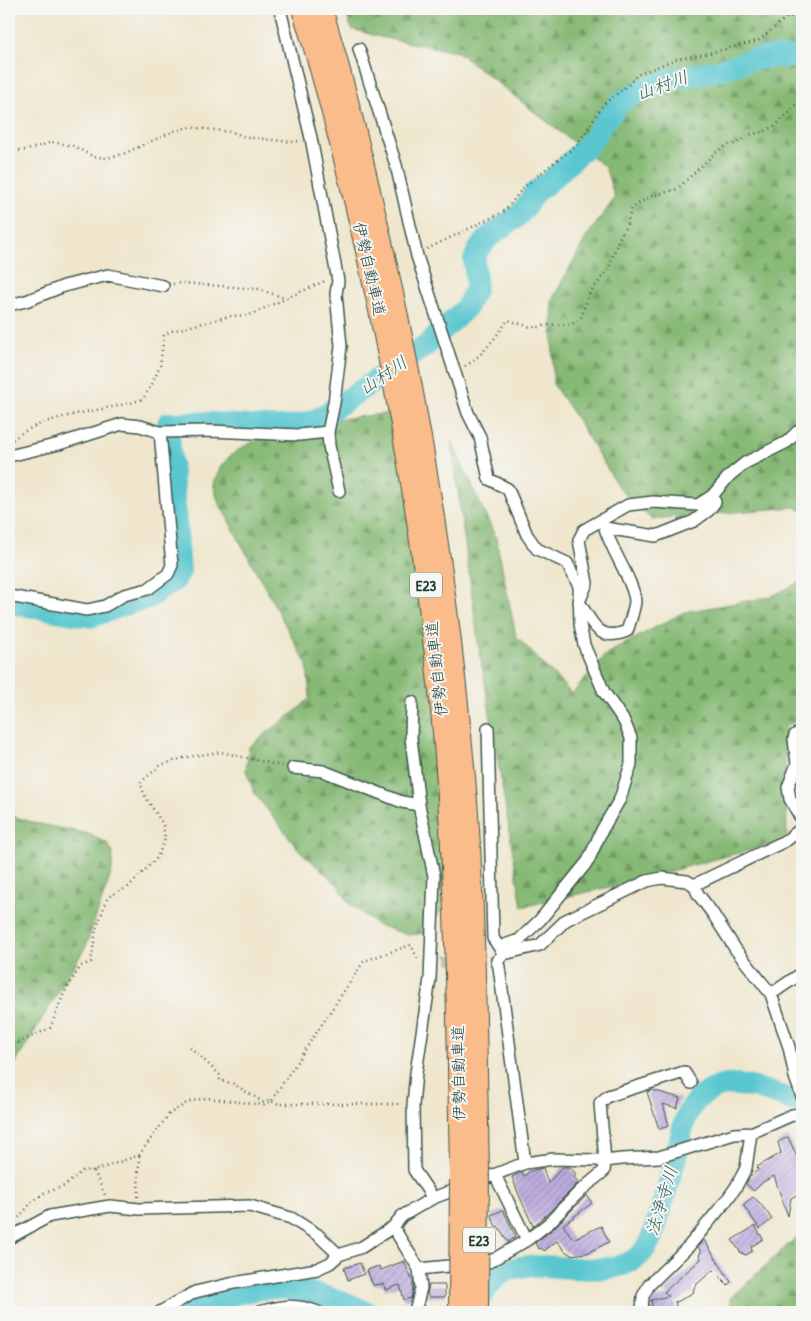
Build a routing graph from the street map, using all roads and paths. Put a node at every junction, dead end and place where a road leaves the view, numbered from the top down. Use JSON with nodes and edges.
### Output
{"nodes":[{"id":1,"x":280,"y":9,"type":"edge"},
{"id":2,"x":302,"y":9,"type":"edge"},
{"id":3,"x":322,"y":9,"type":"edge"},
{"id":4,"x":802,"y":16,"type":"edge"},
{"id":5,"x":359,"y":49,"type":"dead end"},
{"id":6,"x":802,"y":94,"type":"edge"},
{"id":7,"x":311,"y":138,"type":"junction"},
{"id":8,"x":9,"y":151,"type":"edge"},
{"id":9,"x":417,"y":256,"type":"junction"},
{"id":10,"x":338,"y":281,"type":"junction"},
{"id":11,"x":163,"y":286,"type":"joint"},
{"id":12,"x":285,"y":298,"type":"junction"},
{"id":13,"x":9,"y":305,"type":"edge"},
{"id":14,"x":454,"y":371,"type":"junction"},
{"id":15,"x":160,"y":432,"type":"junction"},
{"id":16,"x":328,"y":432,"type":"junction"},
{"id":17,"x":802,"y":435,"type":"edge"},
{"id":18,"x":9,"y":443,"type":"edge"},
{"id":19,"x":9,"y":456,"type":"edge"},
{"id":20,"x":339,"y":491,"type":"dead end"},
{"id":21,"x":712,"y":496,"type":"junction"},
{"id":22,"x":603,"y":525,"type":"junction"},
{"id":23,"x":9,"y":596,"type":"edge"},
{"id":24,"x":580,"y":602,"type":"junction"},
{"id":25,"x":412,"y":702,"type":"dead end"},
{"id":26,"x":488,"y":728,"type":"dead end"},
{"id":27,"x":802,"y":731,"type":"edge"},
{"id":28,"x":293,"y":768,"type":"joint"},
{"id":29,"x":419,"y":805,"type":"junction"},
{"id":30,"x":802,"y":820,"type":"edge"},
{"id":31,"x":802,"y":828,"type":"edge"},
{"id":32,"x":694,"y":885,"type":"junction"},
{"id":33,"x":501,"y":951,"type":"junction"},
{"id":34,"x":435,"y":964,"type":"junction"},
{"id":35,"x":802,"y":973,"type":"edge"},
{"id":36,"x":771,"y":994,"type":"junction"},
{"id":37,"x":9,"y":1047,"type":"edge"},
{"id":38,"x":190,"y":1047,"type":"dead end"},
{"id":39,"x":691,"y":1083,"type":"dead end"},
{"id":40,"x":802,"y":1097,"type":"edge"},
{"id":41,"x":271,"y":1101,"type":"junction"},
{"id":42,"x":414,"y":1105,"type":"junction"},
{"id":43,"x":802,"y":1114,"type":"edge"},
{"id":44,"x":751,"y":1133,"type":"junction"},
{"id":45,"x":139,"y":1155,"type":"junction"},
{"id":46,"x":605,"y":1161,"type":"junction"},
{"id":47,"x":525,"y":1163,"type":"junction"},
{"id":48,"x":94,"y":1171,"type":"junction"},
{"id":49,"x":497,"y":1179,"type":"dead end"},
{"id":50,"x":433,"y":1198,"type":"junction"},
{"id":51,"x":110,"y":1206,"type":"junction"},
{"id":52,"x":139,"y":1209,"type":"junction"},
{"id":53,"x":9,"y":1220,"type":"edge"},
{"id":54,"x":393,"y":1227,"type":"junction"},
{"id":55,"x":9,"y":1238,"type":"edge"},
{"id":56,"x":527,"y":1240,"type":"junction"},
{"id":57,"x":338,"y":1254,"type":"junction"},
{"id":58,"x":419,"y":1269,"type":"junction"},
{"id":59,"x":160,"y":1312,"type":"edge"},
{"id":60,"x":259,"y":1312,"type":"edge"},
{"id":61,"x":318,"y":1312,"type":"edge"},
{"id":62,"x":415,"y":1312,"type":"edge"},
{"id":63,"x":459,"y":1312,"type":"edge"},
{"id":64,"x":478,"y":1312,"type":"edge"},
{"id":65,"x":642,"y":1312,"type":"edge"}],
"edges":[{"from":1,"to":7,"type":"street"},
{"from":2,"to":63,"type":"highway","name":"伊勢自動車道","number":"E23","bridge":true},
{"from":3,"to":64,"type":"highway","name":"伊勢自動車道","number":"E23","bridge":true},
{"from":4,"to":9,"type":"path"},
{"from":5,"to":9,"type":"street"},
{"from":6,"to":14,"type":"path"},
{"from":7,"to":8,"type":"path"},
{"from":7,"to":10,"type":"street"},
{"from":9,"to":14,"type":"street"},
{"from":10,"to":12,"type":"path"},
{"from":10,"to":16,"type":"street"},
{"from":11,"to":12,"type":"path"},
{"from":11,"to":13,"type":"street"},
{"from":12,"to":18,"type":"path"},
{"from":14,"to":24,"type":"street"},
{"from":15,"to":16,"type":"street"},
{"from":15,"to":19,"type":"street"},
{"from":15,"to":23,"type":"street"},
{"from":16,"to":20,"type":"street"},
{"from":17,"to":21,"type":"street"},
{"from":21,"to":22,"type":"street"},
{"from":21,"to":22,"type":"street"},
{"from":22,"to":24,"type":"street"},
{"from":22,"to":24,"type":"street"},
{"from":24,"to":33,"type":"street"},
{"from":25,"to":29,"type":"street"},
{"from":26,"to":33,"type":"street"},
{"from":27,"to":30,"type":"street"},
{"from":28,"to":29,"type":"street"},
{"from":28,"to":37,"type":"path"},
{"from":29,"to":34,"type":"street"},
{"from":31,"to":32,"type":"street"},
{"from":32,"to":33,"type":"street"},
{"from":32,"to":36,"type":"street"},
{"from":33,"to":47,"type":"street"},
{"from":34,"to":41,"type":"path"},
{"from":34,"to":42,"type":"street"},
{"from":35,"to":36,"type":"street"},
{"from":36,"to":40,"type":"street"},
{"from":38,"to":41,"type":"path"},
{"from":39,"to":46,"type":"street"},
{"from":41,"to":42,"type":"path"},
{"from":41,"to":45,"type":"path"},
{"from":42,"to":50,"type":"street"},
{"from":43,"to":44,"type":"street"},
{"from":44,"to":46,"type":"street"},
{"from":44,"to":65,"type":"street"},
{"from":45,"to":48,"type":"path"},
{"from":45,"to":52,"type":"path"},
{"from":46,"to":47,"type":"street"},
{"from":46,"to":56,"type":"street"},
{"from":47,"to":50,"type":"street"},
{"from":48,"to":51,"type":"path"},
{"from":48,"to":53,"type":"path"},
{"from":49,"to":56,"type":"street"},
{"from":50,"to":54,"type":"street"},
{"from":51,"to":52,"type":"street"},
{"from":51,"to":55,"type":"street"},
{"from":52,"to":57,"type":"street"},
{"from":54,"to":57,"type":"street"},
{"from":54,"to":58,"type":"street"},
{"from":56,"to":58,"type":"street"},
{"from":57,"to":59,"type":"street"},
{"from":58,"to":62,"type":"street"},
{"from":60,"to":61,"type":"street"}]}
